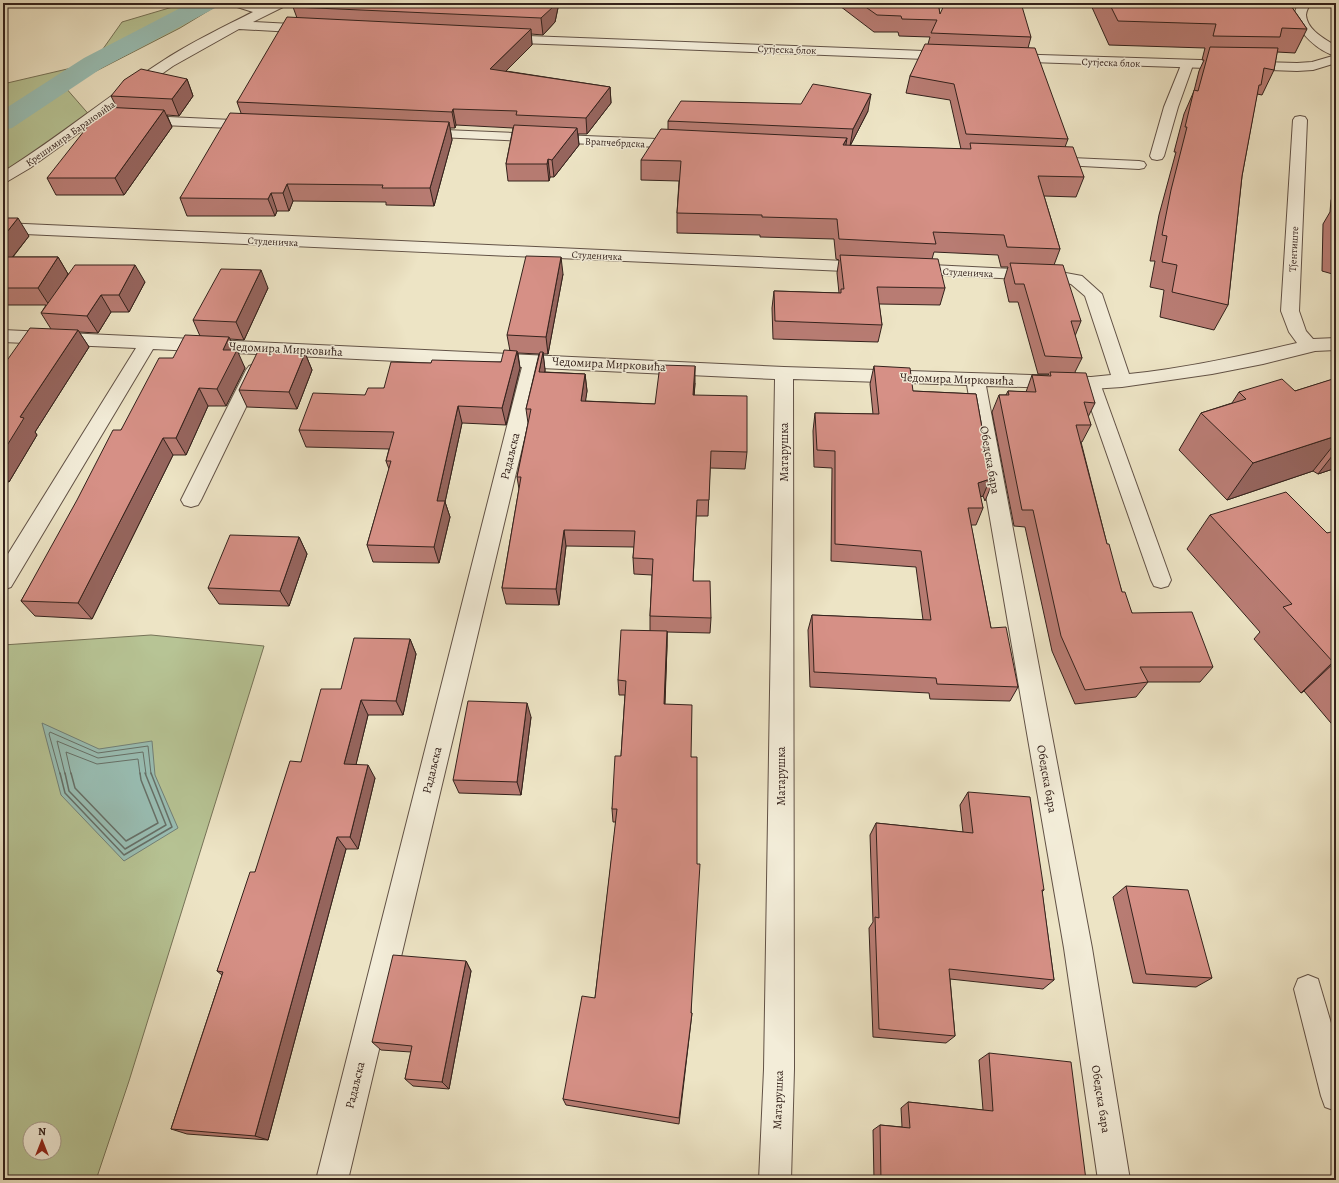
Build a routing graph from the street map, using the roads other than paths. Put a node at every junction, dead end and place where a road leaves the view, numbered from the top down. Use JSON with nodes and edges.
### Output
{"nodes":[{"id":1,"x":238,"y":3,"type":"edge"},
{"id":2,"x":281,"y":3,"type":"edge"},
{"id":3,"x":1304,"y":3,"type":"edge"},
{"id":4,"x":264,"y":12,"type":"junction"},
{"id":5,"x":237,"y":25,"type":"junction"},
{"id":6,"x":323,"y":29,"type":"edge"},
{"id":7,"x":488,"y":38,"type":"edge"},
{"id":8,"x":1336,"y":52,"type":"edge"},
{"id":9,"x":961,"y":56,"type":"edge"},
{"id":10,"x":992,"y":57,"type":"edge"},
{"id":11,"x":1336,"y":59,"type":"edge"},
{"id":12,"x":1187,"y":65,"type":"junction"},
{"id":13,"x":92,"y":118,"type":"junction"},
{"id":14,"x":1300,"y":120,"type":"dead end"},
{"id":15,"x":268,"y":126,"type":"edge"},
{"id":16,"x":404,"y":132,"type":"edge"},
{"id":17,"x":691,"y":145,"type":"edge"},
{"id":18,"x":1157,"y":156,"type":"dead end"},
{"id":19,"x":1035,"y":161,"type":"edge"},
{"id":20,"x":1139,"y":165,"type":"dead end"},
{"id":21,"x":3,"y":178,"type":"edge"},
{"id":22,"x":3,"y":228,"type":"edge"},
{"id":23,"x":3,"y":336,"type":"edge"},
{"id":24,"x":148,"y":343,"type":"junction"},
{"id":25,"x":1336,"y":344,"type":"edge"},
{"id":26,"x":1308,"y":345,"type":"junction"},
{"id":27,"x":266,"y":348,"type":"junction"},
{"id":28,"x":533,"y":361,"type":"junction"},
{"id":29,"x":784,"y":372,"type":"junction"},
{"id":30,"x":975,"y":379,"type":"junction"},
{"id":31,"x":1122,"y":382,"type":"junction"},
{"id":32,"x":1091,"y":383,"type":"junction"},
{"id":33,"x":191,"y":500,"type":"dead end"},
{"id":34,"x":1161,"y":580,"type":"dead end"},
{"id":35,"x":3,"y":581,"type":"edge"},
{"id":36,"x":1308,"y":989,"type":"dead end"},
{"id":37,"x":1336,"y":1096,"type":"edge"},
{"id":38,"x":332,"y":1180,"type":"edge"},
{"id":39,"x":775,"y":1180,"type":"edge"},
{"id":40,"x":1114,"y":1180,"type":"edge"}],
"edges":[{"from":1,"to":4,"type":"street"},
{"from":2,"to":4,"type":"street","name":"Крешимира Барановића"},
{"from":3,"to":8,"type":"street"},
{"from":4,"to":5,"type":"street","name":"Крешимира Барановића"},
{"from":5,"to":6,"type":"street"},
{"from":5,"to":13,"type":"street","name":"Крешимира Барановића"},
{"from":7,"to":9,"type":"street","name":"Сутјеска блок"},
{"from":10,"to":12,"type":"street","name":"Сутјеска блок"},
{"from":11,"to":12,"type":"street","name":"Сутјеска блок"},
{"from":12,"to":18,"type":"lane"},
{"from":13,"to":15,"type":"street"},
{"from":13,"to":21,"type":"street","name":"Крешимира Барановића"},
{"from":14,"to":26,"type":"street","name":"Тјентиште"},
{"from":16,"to":17,"type":"street","name":"Врапчебрдска"},
{"from":19,"to":20,"type":"street"},
{"from":22,"to":31,"type":"street","name":"Студеничка"},
{"from":23,"to":24,"type":"street","name":"Чедомира Мирковића"},
{"from":24,"to":27,"type":"street","name":"Чедомира Мирковића"},
{"from":24,"to":35,"type":"street"},
{"from":25,"to":26,"type":"street"},
{"from":26,"to":31,"type":"street","name":"Чедомира Мирковића"},
{"from":27,"to":28,"type":"street","name":"Чедомира Мирковића"},
{"from":27,"to":33,"type":"lane"},
{"from":28,"to":29,"type":"street","name":"Чедомира Мирковића"},
{"from":28,"to":38,"type":"street","name":"Радаљска"},
{"from":29,"to":30,"type":"street","name":"Чедомира Мирковића"},
{"from":29,"to":39,"type":"street","name":"Матарушка"},
{"from":30,"to":32,"type":"street","name":"Чедомира Мирковића"},
{"from":30,"to":40,"type":"street","name":"Обедска бара"},
{"from":31,"to":32,"type":"street","name":"Чедомира Мирковића"},
{"from":32,"to":34,"type":"lane"},
{"from":36,"to":37,"type":"street"}]}
